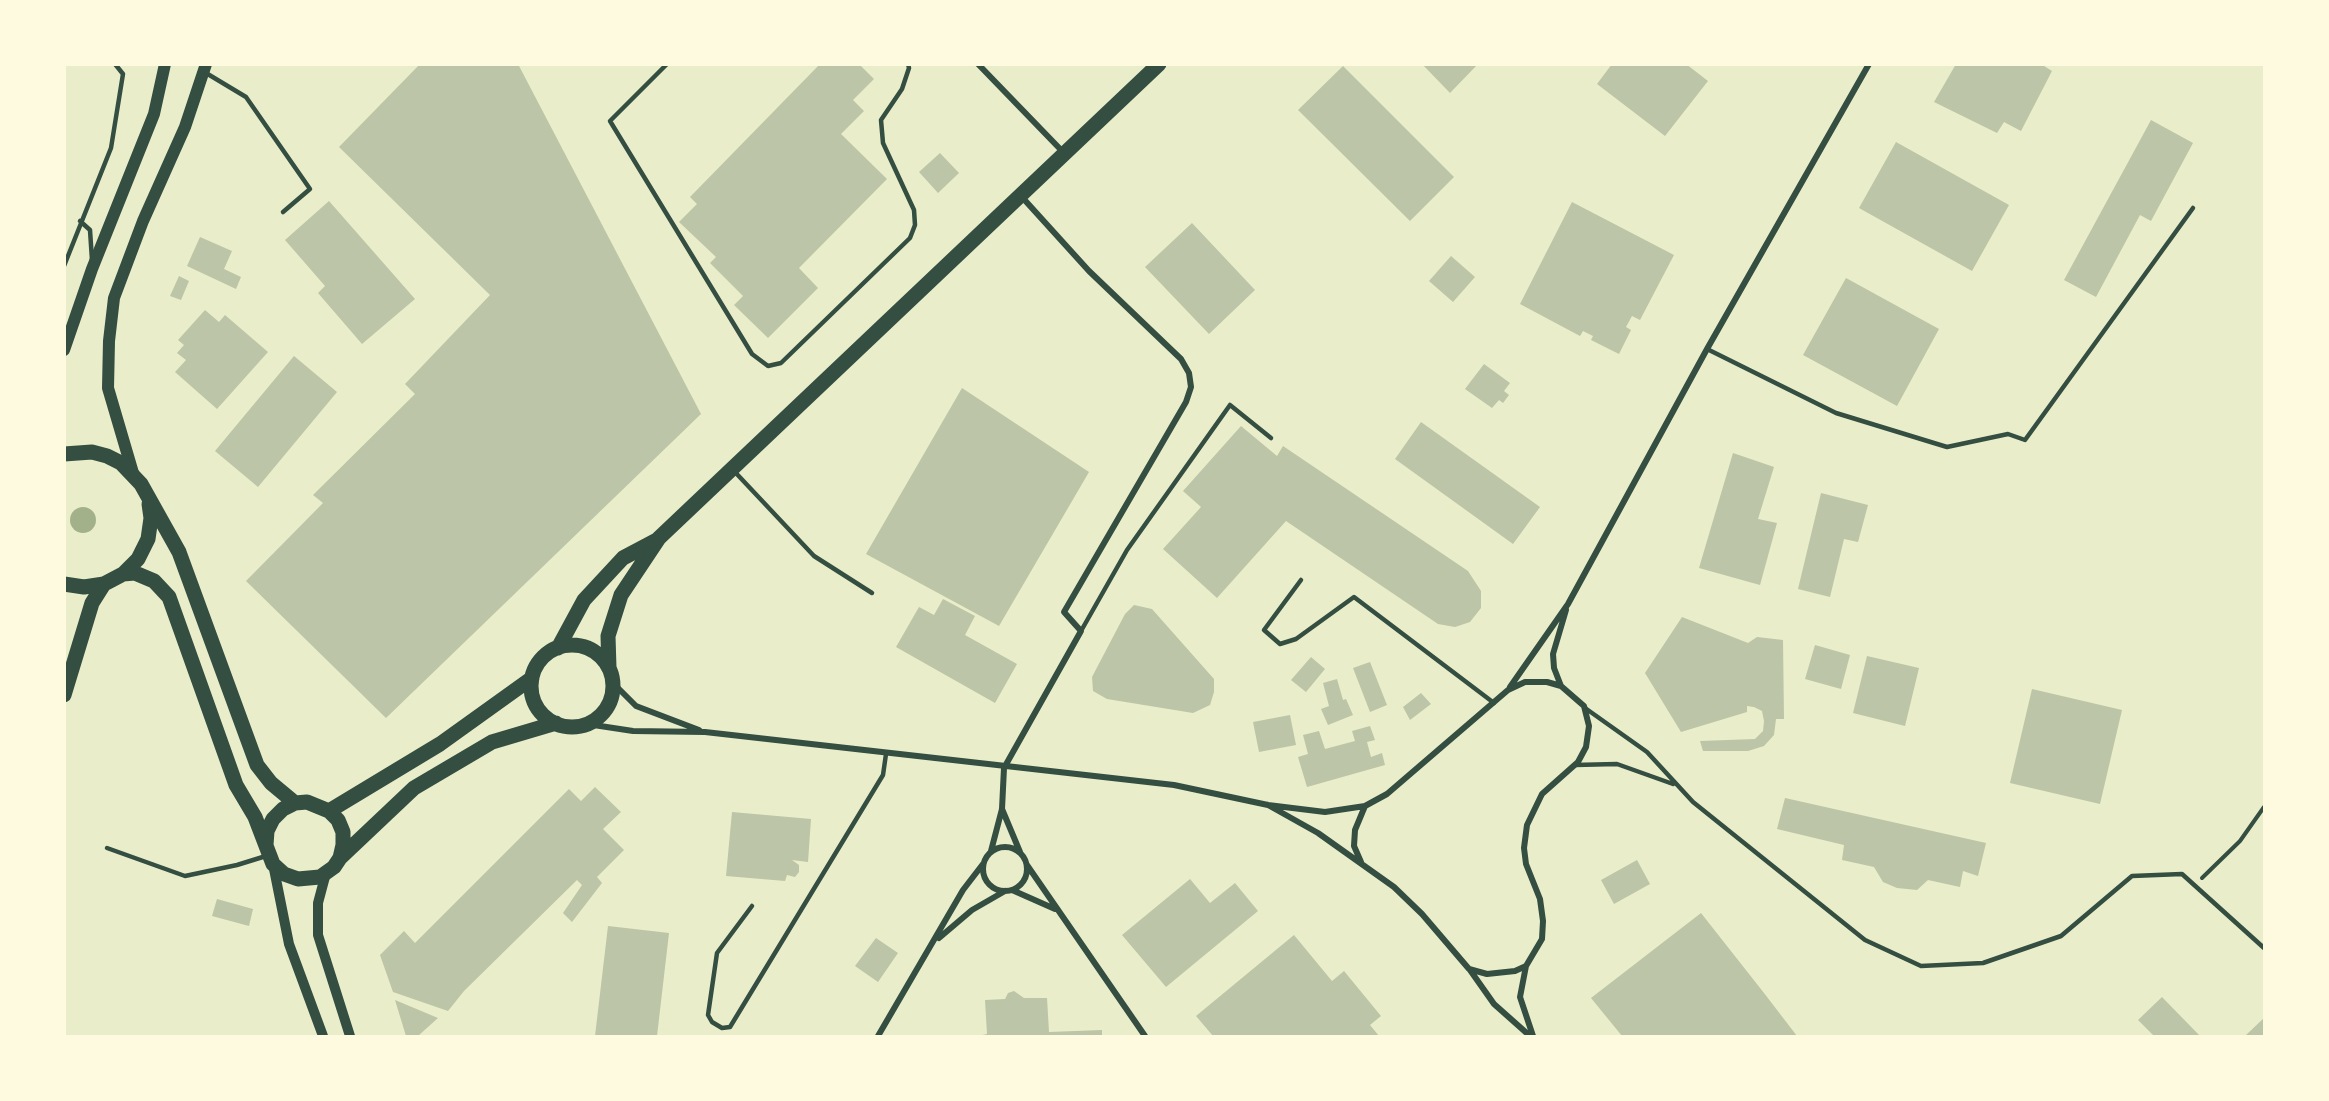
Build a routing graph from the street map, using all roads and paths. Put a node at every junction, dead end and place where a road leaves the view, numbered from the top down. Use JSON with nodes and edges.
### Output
{"nodes":[{"id":1,"x":115,"y":64,"type":"edge"},
{"id":2,"x":165,"y":64,"type":"edge"},
{"id":3,"x":667,"y":64,"type":"edge"},
{"id":4,"x":908,"y":64,"type":"edge"},
{"id":5,"x":978,"y":64,"type":"edge"},
{"id":6,"x":1159,"y":64,"type":"edge"},
{"id":7,"x":1869,"y":64,"type":"edge"},
{"id":8,"x":205,"y":68,"type":"edge"},
{"id":9,"x":1064,"y":154,"type":"junction"},
{"id":10,"x":1020,"y":195,"type":"junction"},
{"id":11,"x":2193,"y":208,"type":"dead end"},
{"id":12,"x":283,"y":212,"type":"dead end"},
{"id":13,"x":80,"y":222,"type":"junction"},
{"id":14,"x":64,"y":266,"type":"edge"},
{"id":15,"x":92,"y":269,"type":"junction"},
{"id":16,"x":1707,"y":349,"type":"junction"},
{"id":17,"x":64,"y":350,"type":"edge"},
{"id":18,"x":1271,"y":438,"type":"dead end"},
{"id":19,"x":64,"y":454,"type":"edge"},
{"id":20,"x":732,"y":469,"type":"junction"},
{"id":21,"x":133,"y":473,"type":"junction"},
{"id":22,"x":147,"y":496,"type":"junction"},
{"id":23,"x":659,"y":538,"type":"junction"},
{"id":24,"x":123,"y":574,"type":"junction"},
{"id":25,"x":1301,"y":580,"type":"dead end"},
{"id":26,"x":64,"y":584,"type":"edge"},
{"id":27,"x":104,"y":584,"type":"junction"},
{"id":28,"x":872,"y":593,"type":"dead end"},
{"id":29,"x":1568,"y":604,"type":"junction"},
{"id":30,"x":1081,"y":631,"type":"junction"},
{"id":31,"x":558,"y":648,"type":"junction"},
{"id":32,"x":609,"y":668,"type":"junction"},
{"id":33,"x":532,"y":678,"type":"junction"},
{"id":34,"x":613,"y":683,"type":"junction"},
{"id":35,"x":1561,"y":686,"type":"junction"},
{"id":36,"x":1508,"y":690,"type":"junction"},
{"id":37,"x":64,"y":695,"type":"edge"},
{"id":38,"x":1494,"y":703,"type":"junction"},
{"id":39,"x":1584,"y":706,"type":"junction"},
{"id":40,"x":556,"y":723,"type":"junction"},
{"id":41,"x":587,"y":724,"type":"junction"},
{"id":42,"x":705,"y":732,"type":"junction"},
{"id":43,"x":886,"y":754,"type":"junction"},
{"id":44,"x":1575,"y":765,"type":"junction"},
{"id":45,"x":1004,"y":768,"type":"junction"},
{"id":46,"x":1675,"y":785,"type":"junction"},
{"id":47,"x":296,"y":803,"type":"junction"},
{"id":48,"x":1268,"y":804,"type":"junction"},
{"id":49,"x":1365,"y":806,"type":"junction"},
{"id":50,"x":2265,"y":807,"type":"edge"},
{"id":51,"x":1002,"y":809,"type":"junction"},
{"id":52,"x":329,"y":810,"type":"junction"},
{"id":53,"x":107,"y":848,"type":"dead end"},
{"id":54,"x":991,"y":851,"type":"junction"},
{"id":55,"x":1020,"y":852,"type":"junction"},
{"id":56,"x":269,"y":855,"type":"junction"},
{"id":57,"x":340,"y":858,"type":"junction"},
{"id":58,"x":1361,"y":862,"type":"junction"},
{"id":59,"x":983,"y":864,"type":"junction"},
{"id":60,"x":1027,"y":866,"type":"junction"},
{"id":61,"x":326,"y":873,"type":"junction"},
{"id":62,"x":2195,"y":885,"type":"junction"},
{"id":63,"x":1012,"y":890,"type":"junction"},
{"id":64,"x":1005,"y":891,"type":"junction"},
{"id":65,"x":752,"y":906,"type":"dead end"},
{"id":66,"x":1055,"y":909,"type":"junction"},
{"id":67,"x":934,"y":942,"type":"junction"},
{"id":68,"x":2265,"y":948,"type":"edge"},
{"id":69,"x":1526,"y":966,"type":"junction"},
{"id":70,"x":1469,"y":969,"type":"junction"},
{"id":71,"x":323,"y":1036,"type":"edge"},
{"id":72,"x":350,"y":1036,"type":"edge"},
{"id":73,"x":878,"y":1036,"type":"edge"},
{"id":74,"x":1145,"y":1036,"type":"edge"},
{"id":75,"x":1532,"y":1036,"type":"edge"}],
"edges":[{"from":1,"to":13,"type":"lane"},
{"from":2,"to":15,"type":"main road"},
{"from":3,"to":4,"type":"lane"},
{"from":5,"to":9,"type":"street"},
{"from":6,"to":9,"type":"main road"},
{"from":7,"to":16,"type":"street"},
{"from":8,"to":12,"type":"lane"},
{"from":8,"to":21,"type":"main road"},
{"from":9,"to":10,"type":"main road"},
{"from":10,"to":20,"type":"main road"},
{"from":10,"to":30,"type":"street"},
{"from":11,"to":16,"type":"lane"},
{"from":13,"to":14,"type":"lane"},
{"from":13,"to":15,"type":"lane"},
{"from":15,"to":17,"type":"main road"},
{"from":16,"to":29,"type":"street"},
{"from":18,"to":30,"type":"lane"},
{"from":19,"to":21,"type":"main road"},
{"from":20,"to":23,"type":"main road"},
{"from":20,"to":28,"type":"lane"},
{"from":21,"to":22,"type":"main road"},
{"from":22,"to":24,"type":"main road"},
{"from":22,"to":47,"type":"main road"},
{"from":23,"to":31,"type":"main road"},
{"from":23,"to":32,"type":"main road"},
{"from":24,"to":27,"type":"main road"},
{"from":24,"to":56,"type":"main road"},
{"from":25,"to":38,"type":"lane"},
{"from":26,"to":27,"type":"main road"},
{"from":27,"to":37,"type":"main road"},
{"from":29,"to":35,"type":"street"},
{"from":29,"to":36,"type":"street"},
{"from":30,"to":45,"type":"street"},
{"from":31,"to":32,"type":"main road"},
{"from":31,"to":33,"type":"main road"},
{"from":32,"to":34,"type":"main road"},
{"from":33,"to":40,"type":"main road"},
{"from":33,"to":52,"type":"main road"},
{"from":34,"to":41,"type":"main road"},
{"from":34,"to":42,"type":"street"},
{"from":35,"to":36,"type":"street"},
{"from":35,"to":39,"type":"street"},
{"from":36,"to":38,"type":"street"},
{"from":38,"to":49,"type":"street"},
{"from":39,"to":44,"type":"street"},
{"from":39,"to":46,"type":"lane"},
{"from":40,"to":41,"type":"main road"},
{"from":40,"to":57,"type":"main road"},
{"from":41,"to":42,"type":"street"},
{"from":42,"to":43,"type":"street"},
{"from":43,"to":45,"type":"street"},
{"from":43,"to":65,"type":"lane"},
{"from":44,"to":46,"type":"lane"},
{"from":44,"to":69,"type":"street"},
{"from":45,"to":48,"type":"street"},
{"from":45,"to":51,"type":"street"},
{"from":46,"to":62,"type":"lane"},
{"from":47,"to":52,"type":"main road"},
{"from":47,"to":56,"type":"main road"},
{"from":48,"to":49,"type":"street"},
{"from":48,"to":58,"type":"street"},
{"from":49,"to":58,"type":"street"},
{"from":50,"to":62,"type":"path"},
{"from":51,"to":54,"type":"street"},
{"from":51,"to":55,"type":"street"},
{"from":52,"to":57,"type":"main road"},
{"from":53,"to":56,"type":"lane"},
{"from":54,"to":55,"type":"street"},
{"from":54,"to":59,"type":"street"},
{"from":55,"to":60,"type":"street"},
{"from":56,"to":61,"type":"main road"},
{"from":56,"to":71,"type":"street"},
{"from":57,"to":61,"type":"main road"},
{"from":58,"to":70,"type":"street"},
{"from":59,"to":64,"type":"street"},
{"from":59,"to":67,"type":"street"},
{"from":60,"to":63,"type":"street"},
{"from":60,"to":66,"type":"street"},
{"from":61,"to":72,"type":"street"},
{"from":62,"to":68,"type":"lane"},
{"from":63,"to":64,"type":"street"},
{"from":63,"to":66,"type":"street"},
{"from":64,"to":67,"type":"street"},
{"from":66,"to":74,"type":"street"},
{"from":67,"to":73,"type":"street"},
{"from":69,"to":70,"type":"street"},
{"from":69,"to":75,"type":"street"},
{"from":70,"to":75,"type":"street"}]}
